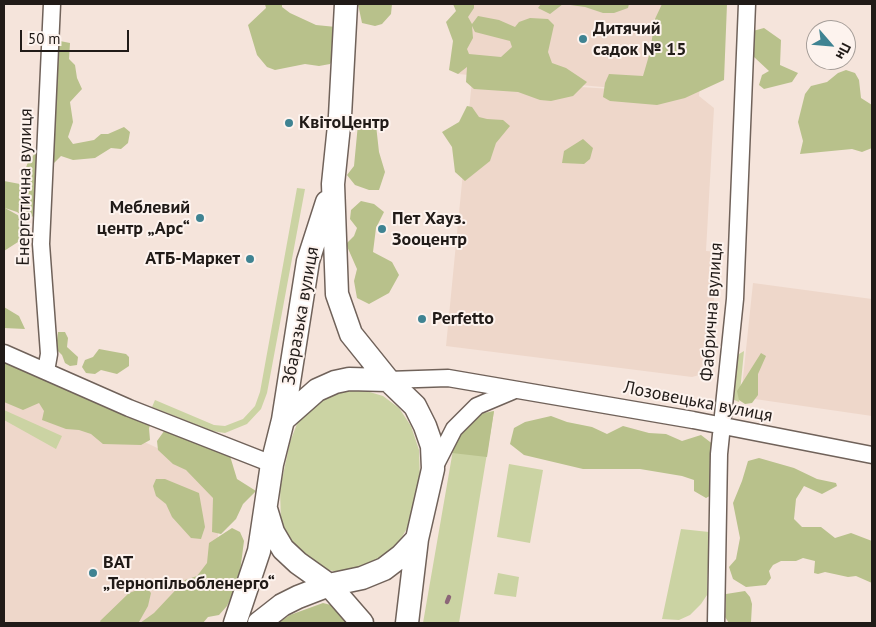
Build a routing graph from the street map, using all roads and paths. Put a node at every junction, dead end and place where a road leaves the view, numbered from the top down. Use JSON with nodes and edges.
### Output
{"nodes":[{"id":1,"x":52,"y":4,"type":"edge"},
{"id":2,"x":346,"y":4,"type":"edge"},
{"id":3,"x":747,"y":4,"type":"edge"},
{"id":4,"x":333,"y":184,"type":"junction"},
{"id":5,"x":4,"y":353,"type":"edge"},
{"id":6,"x":46,"y":372,"type":"junction"},
{"id":7,"x":388,"y":380,"type":"junction"},
{"id":8,"x":515,"y":390,"type":"junction"},
{"id":9,"x":283,"y":420,"type":"junction"},
{"id":10,"x":722,"y":426,"type":"junction"},
{"id":11,"x":872,"y":455,"type":"edge"},
{"id":12,"x":272,"y":464,"type":"junction"},
{"id":13,"x":434,"y":469,"type":"junction"},
{"id":14,"x":265,"y":506,"type":"junction"},
{"id":15,"x":417,"y":539,"type":"junction"},
{"id":16,"x":329,"y":585,"type":"junction"},
{"id":17,"x":235,"y":623,"type":"edge"},
{"id":18,"x":259,"y":623,"type":"edge"},
{"id":19,"x":362,"y":623,"type":"edge"},
{"id":20,"x":407,"y":623,"type":"edge"},
{"id":21,"x":716,"y":623,"type":"edge"}],
"edges":[{"from":1,"to":6,"type":"street","name":"Енергетична вулиця"},
{"from":2,"to":4,"type":"main road","name":"Збаразька вулиця"},
{"from":3,"to":10,"type":"street","name":"Фабрична вулиця"},
{"from":4,"to":7,"type":"main road","name":"Збаразька вулиця"},
{"from":4,"to":9,"type":"main road","name":"Збаразька вулиця"},
{"from":5,"to":6,"type":"street"},
{"from":6,"to":12,"type":"street"},
{"from":7,"to":8,"type":"street","name":"Лозовецька вулиця"},
{"from":7,"to":9,"type":"main road"},
{"from":7,"to":13,"type":"main road","name":"Збаразька вулиця"},
{"from":8,"to":10,"type":"street","name":"Лозовецька вулиця"},
{"from":8,"to":13,"type":"street"},
{"from":9,"to":12,"type":"main road","name":"Збаразька вулиця"},
{"from":10,"to":11,"type":"street","name":"Лозовецька вулиця"},
{"from":10,"to":21,"type":"street","name":"Фабрична вулиця"},
{"from":12,"to":14,"type":"main road","name":"Збаразька вулиця"},
{"from":13,"to":15,"type":"main road","name":"Збаразька вулиця"},
{"from":14,"to":16,"type":"main road"},
{"from":14,"to":17,"type":"main road","name":"Збаразька вулиця"},
{"from":15,"to":16,"type":"main road"},
{"from":15,"to":20,"type":"main road","name":"Збаразька вулиця"},
{"from":16,"to":18,"type":"main road"},
{"from":16,"to":19,"type":"main road"}]}
